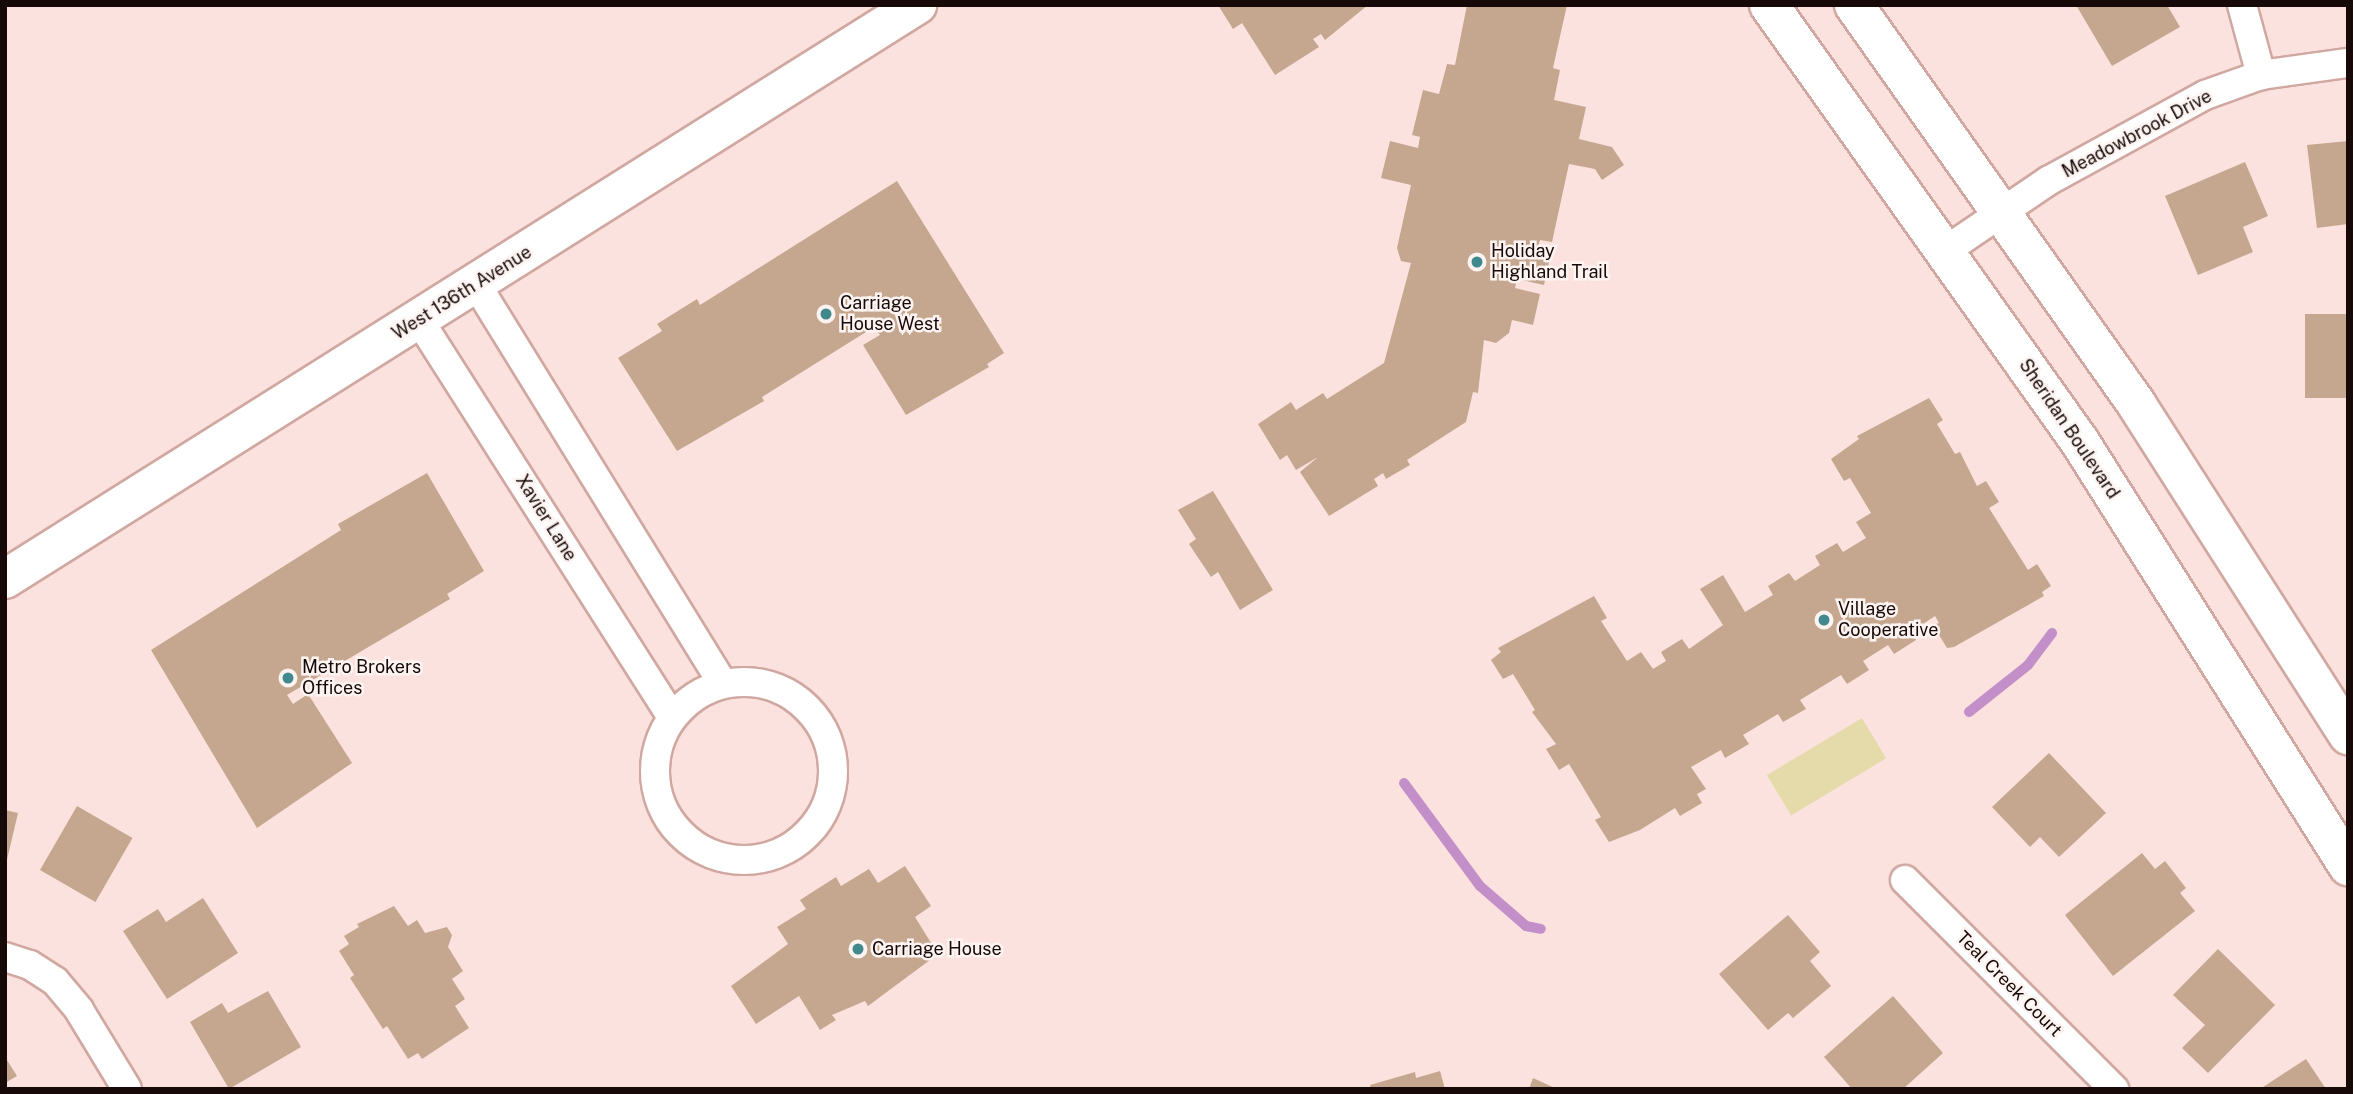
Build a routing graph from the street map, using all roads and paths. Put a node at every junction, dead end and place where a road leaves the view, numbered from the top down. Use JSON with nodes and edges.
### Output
{"nodes":[{"id":1,"x":917,"y":5,"type":"edge"},
{"id":2,"x":1769,"y":5,"type":"edge"},
{"id":3,"x":1854,"y":5,"type":"edge"},
{"id":4,"x":2242,"y":5,"type":"edge"},
{"id":5,"x":2348,"y":63,"type":"edge"},
{"id":6,"x":2261,"y":75,"type":"junction"},
{"id":7,"x":2002,"y":212,"type":"junction"},
{"id":8,"x":1945,"y":251,"type":"junction"},
{"id":9,"x":476,"y":284,"type":"junction"},
{"id":10,"x":419,"y":320,"type":"junction"},
{"id":11,"x":5,"y":579,"type":"edge"},
{"id":12,"x":722,"y":683,"type":"junction"},
{"id":13,"x":672,"y":717,"type":"junction"},
{"id":14,"x":2348,"y":735,"type":"edge"},
{"id":15,"x":2348,"y":866,"type":"edge"},
{"id":16,"x":1905,"y":880,"type":"dead end"},
{"id":17,"x":5,"y":957,"type":"edge"},
{"id":18,"x":127,"y":1089,"type":"edge"},
{"id":19,"x":2113,"y":1089,"type":"edge"}],
"edges":[{"from":1,"to":9,"type":"main road","name":"West 136th Avenue"},
{"from":2,"to":8,"type":"main road","name":"Sheridan Boulevard"},
{"from":3,"to":7,"type":"main road"},
{"from":4,"to":6,"type":"street"},
{"from":5,"to":6,"type":"street","name":"Meadowbrook Drive"},
{"from":6,"to":7,"type":"street","name":"Meadowbrook Drive"},
{"from":7,"to":8,"type":"street","name":"Meadowbrook Drive"},
{"from":7,"to":14,"type":"main road"},
{"from":8,"to":15,"type":"main road","name":"Sheridan Boulevard"},
{"from":9,"to":10,"type":"main road","name":"West 136th Avenue"},
{"from":9,"to":12,"type":"street"},
{"from":10,"to":11,"type":"main road","name":"West 136th Avenue"},
{"from":10,"to":13,"type":"street","name":"Xavier Lane"},
{"from":12,"to":13,"type":"street"},
{"from":12,"to":13,"type":"street"},
{"from":16,"to":19,"type":"street","name":"Teal Creek Court"},
{"from":17,"to":18,"type":"street"}]}
